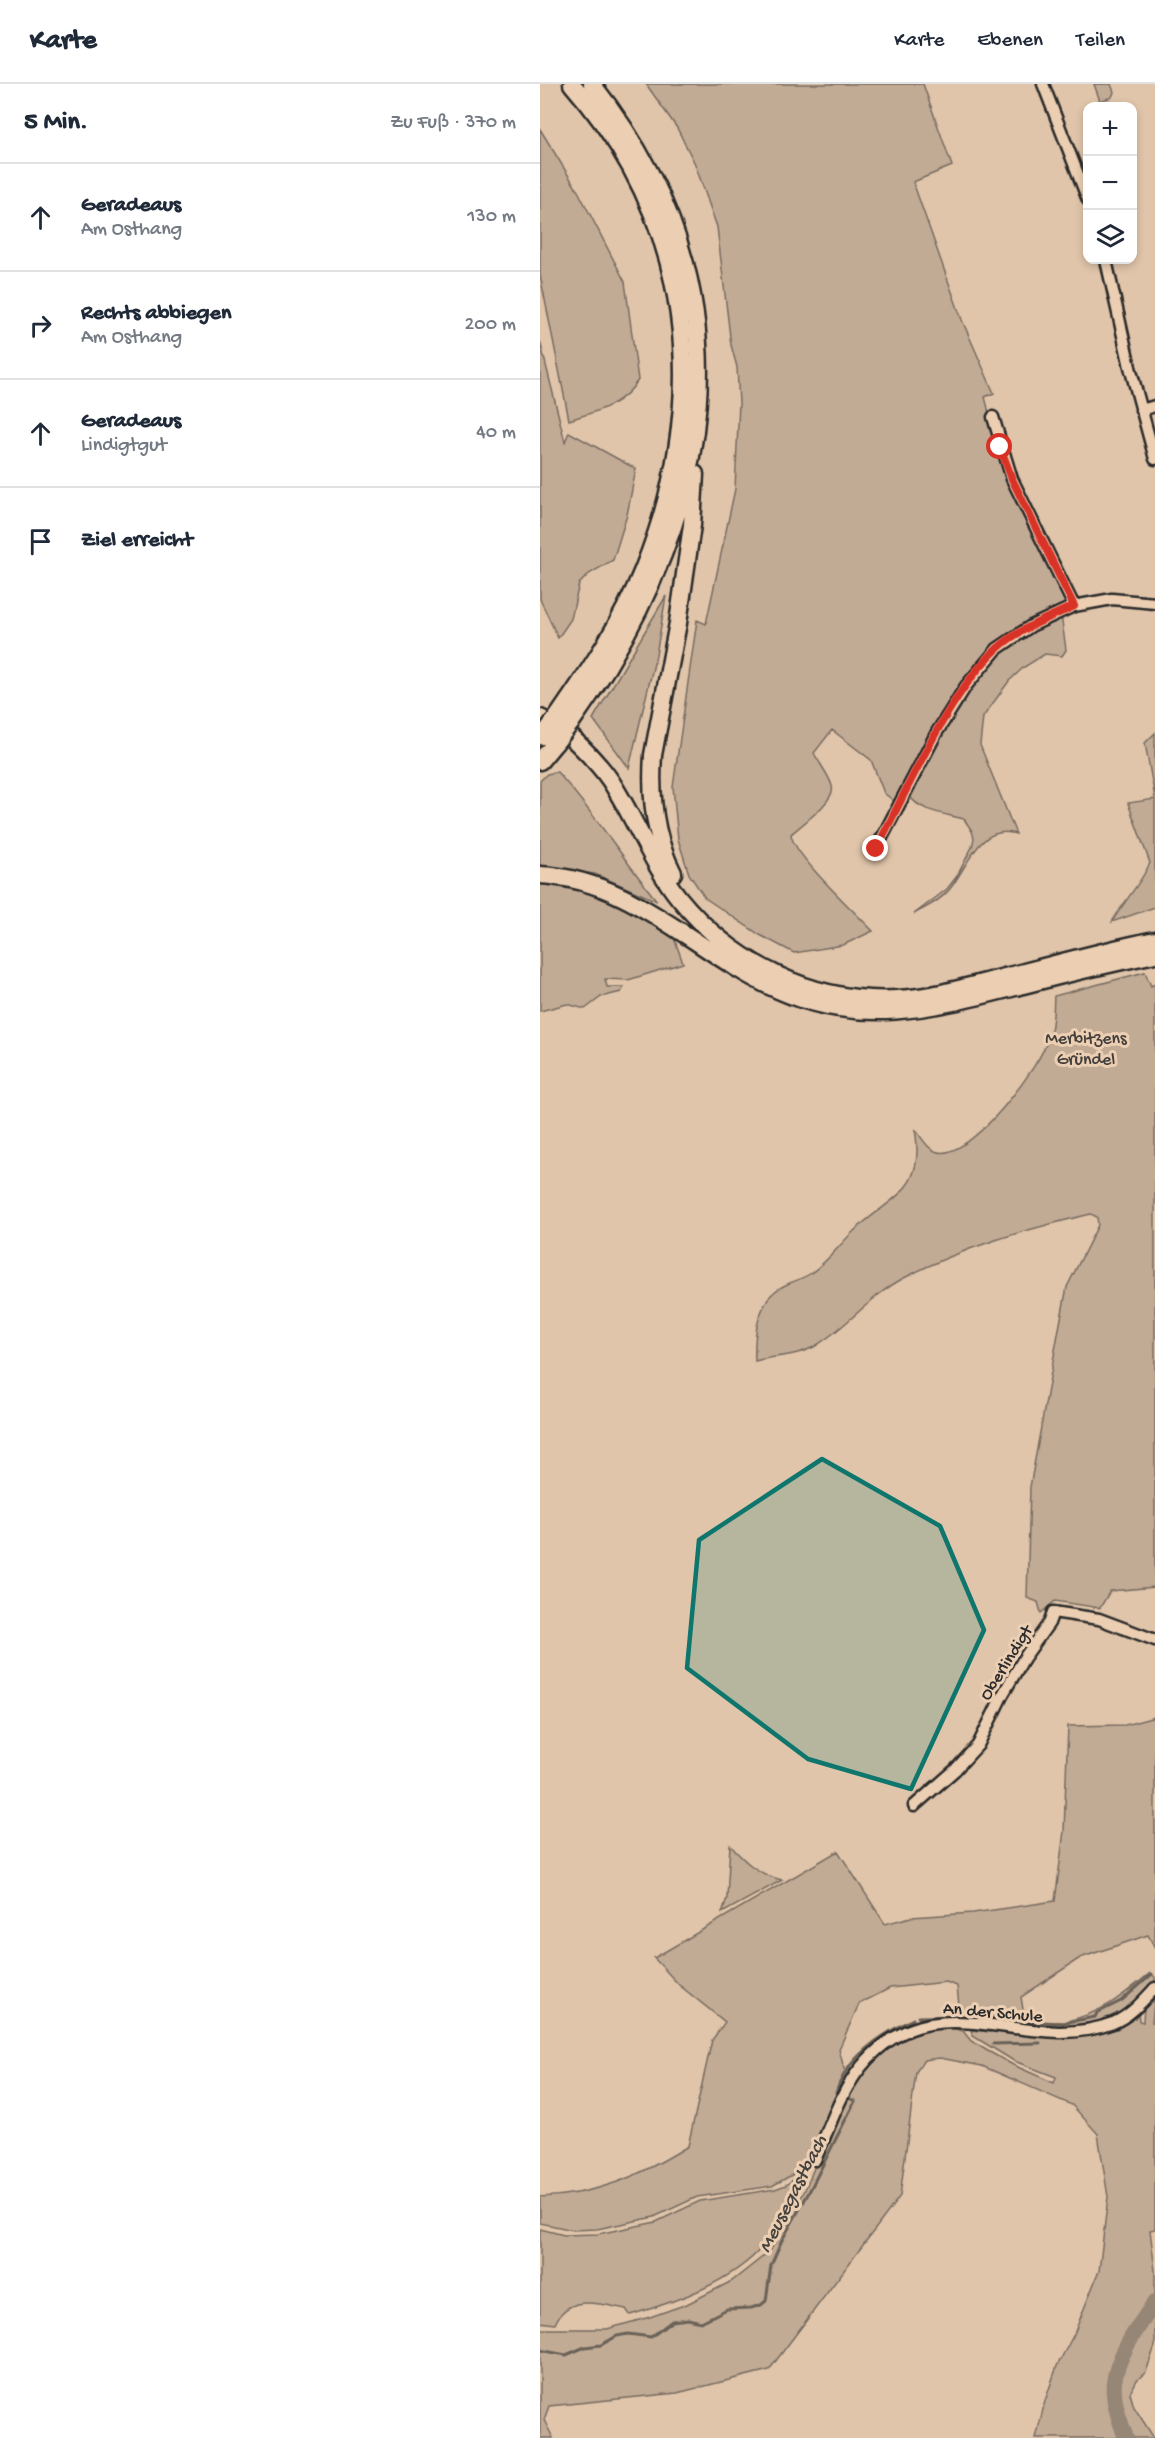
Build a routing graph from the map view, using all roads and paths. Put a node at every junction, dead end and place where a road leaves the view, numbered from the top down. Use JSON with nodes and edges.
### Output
{"nodes":[{"id":1,"x":572,"y":84,"type":"edge"},
{"id":2,"x":592,"y":84,"type":"edge"},
{"id":3,"x":1043,"y":84,"type":"edge"},
{"id":4,"x":1083,"y":187,"type":"edge"},
{"id":5,"x":1107,"y":264,"type":"edge"},
{"id":6,"x":1155,"y":406,"type":"edge"},
{"id":7,"x":1141,"y":410,"type":"junction"},
{"id":8,"x":993,"y":417,"type":"dead end"},
{"id":9,"x":695,"y":442,"type":"junction"},
{"id":10,"x":1155,"y":459,"type":"edge"},
{"id":11,"x":1155,"y":603,"type":"edge"},
{"id":12,"x":1074,"y":606,"type":"junction"},
{"id":13,"x":553,"y":729,"type":"edge"},
{"id":14,"x":540,"y":761,"type":"edge"},
{"id":15,"x":616,"y":791,"type":"junction"},
{"id":16,"x":876,"y":849,"type":"dead end"},
{"id":17,"x":540,"y":875,"type":"edge"},
{"id":18,"x":695,"y":917,"type":"junction"},
{"id":19,"x":1154,"y":945,"type":"edge"},
{"id":20,"x":722,"y":959,"type":"junction"},
{"id":21,"x":785,"y":986,"type":"junction"},
{"id":22,"x":1155,"y":1640,"type":"edge"},
{"id":23,"x":914,"y":1806,"type":"dead end"},
{"id":24,"x":1155,"y":1988,"type":"edge"},
{"id":25,"x":815,"y":2160,"type":"dead end"}],
"edges":[{"from":1,"to":13,"type":"highway"},
{"from":2,"to":9,"type":"highway"},
{"from":3,"to":4,"type":"street"},
{"from":5,"to":7,"type":"street"},
{"from":6,"to":7,"type":"street"},
{"from":7,"to":10,"type":"street"},
{"from":8,"to":12,"type":"street"},
{"from":9,"to":13,"type":"highway"},
{"from":9,"to":18,"type":"highway"},
{"from":11,"to":12,"type":"street"},
{"from":12,"to":16,"type":"street"},
{"from":13,"to":14,"type":"highway"},
{"from":13,"to":15,"type":"highway"},
{"from":15,"to":18,"type":"highway"},
{"from":15,"to":20,"type":"highway"},
{"from":17,"to":20,"type":"highway"},
{"from":18,"to":21,"type":"highway"},
{"from":19,"to":21,"type":"highway"},
{"from":20,"to":21,"type":"highway"},
{"from":22,"to":23,"type":"street","name":"Oberlindigt"},
{"from":24,"to":25,"type":"street","name":"An der Schule"}]}
